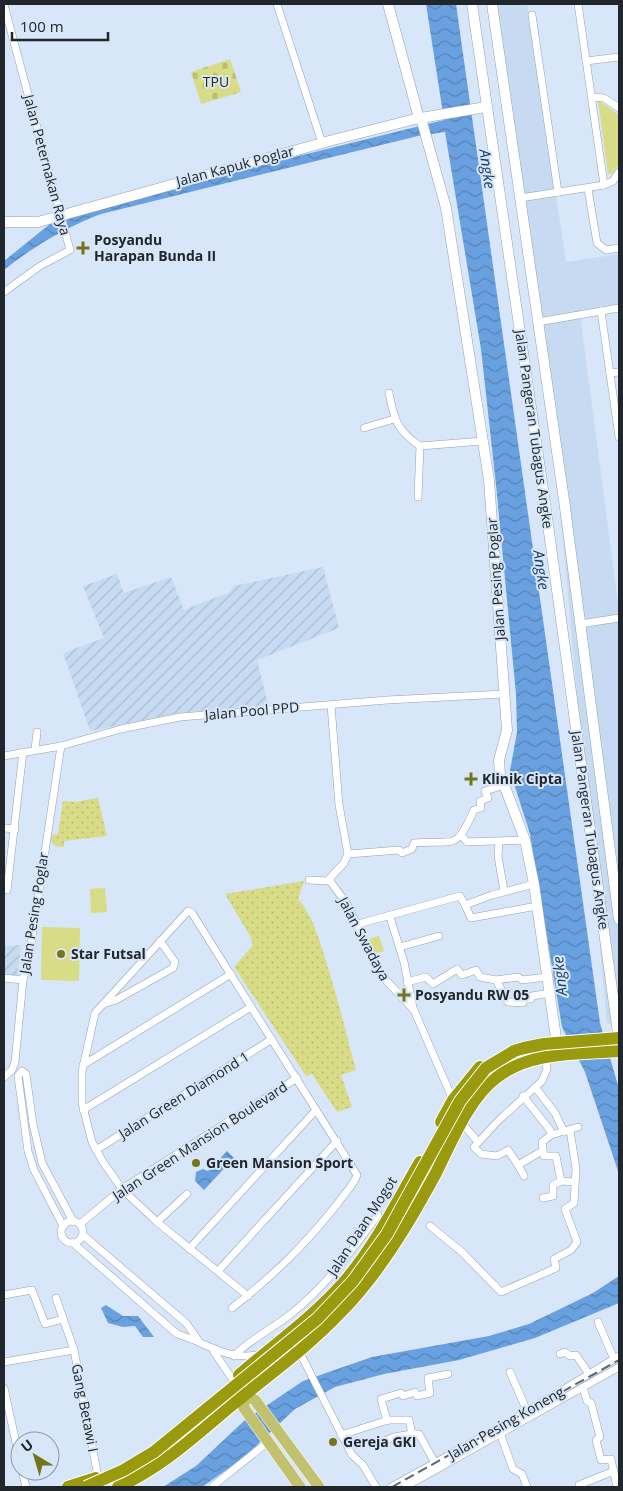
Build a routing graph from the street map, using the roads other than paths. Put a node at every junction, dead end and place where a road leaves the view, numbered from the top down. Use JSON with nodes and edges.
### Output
{"nodes":[{"id":1,"x":277,"y":4,"type":"edge"},
{"id":2,"x":388,"y":4,"type":"edge"},
{"id":3,"x":472,"y":4,"type":"edge"},
{"id":4,"x":492,"y":4,"type":"edge"},
{"id":5,"x":578,"y":4,"type":"edge"},
{"id":6,"x":4,"y":5,"type":"edge"},
{"id":7,"x":532,"y":15,"type":"dead end"},
{"id":8,"x":619,"y":57,"type":"edge"},
{"id":9,"x":586,"y":61,"type":"junction"},
{"id":10,"x":592,"y":97,"type":"junction"},
{"id":11,"x":483,"y":107,"type":"junction"},
{"id":12,"x":619,"y":108,"type":"edge"},
{"id":13,"x":421,"y":119,"type":"junction"},
{"id":14,"x":322,"y":143,"type":"junction"},
{"id":15,"x":619,"y":172,"type":"edge"},
{"id":16,"x":604,"y":185,"type":"junction"},
{"id":17,"x":588,"y":189,"type":"junction"},
{"id":18,"x":558,"y":192,"type":"junction"},
{"id":19,"x":520,"y":198,"type":"junction"},
{"id":20,"x":61,"y":218,"type":"junction"},
{"id":21,"x":4,"y":222,"type":"edge"},
{"id":22,"x":619,"y":248,"type":"edge"},
{"id":23,"x":4,"y":292,"type":"edge"},
{"id":24,"x":619,"y":308,"type":"edge"},
{"id":25,"x":602,"y":311,"type":"junction"},
{"id":26,"x":538,"y":322,"type":"junction"},
{"id":27,"x":619,"y":372,"type":"edge"},
{"id":28,"x":610,"y":373,"type":"junction"},
{"id":29,"x":389,"y":393,"type":"dead end"},
{"id":30,"x":394,"y":419,"type":"junction"},
{"id":31,"x":619,"y":425,"type":"edge"},
{"id":32,"x":364,"y":428,"type":"dead end"},
{"id":33,"x":619,"y":437,"type":"edge"},
{"id":34,"x":483,"y":441,"type":"junction"},
{"id":35,"x":420,"y":446,"type":"junction"},
{"id":36,"x":561,"y":484,"type":"junction"},
{"id":37,"x":542,"y":486,"type":"junction"},
{"id":38,"x":418,"y":497,"type":"dead end"},
{"id":39,"x":564,"y":500,"type":"junction"},
{"id":40,"x":545,"y":502,"type":"junction"},
{"id":41,"x":619,"y":618,"type":"edge"},
{"id":42,"x":580,"y":624,"type":"junction"},
{"id":43,"x":504,"y":694,"type":"junction"},
{"id":44,"x":331,"y":705,"type":"junction"},
{"id":45,"x":37,"y":732,"type":"dead end"},
{"id":46,"x":61,"y":746,"type":"junction"},
{"id":47,"x":36,"y":750,"type":"junction"},
{"id":48,"x":23,"y":752,"type":"junction"},
{"id":49,"x":4,"y":756,"type":"edge"},
{"id":50,"x":505,"y":785,"type":"junction"},
{"id":51,"x":4,"y":828,"type":"edge"},
{"id":52,"x":15,"y":829,"type":"junction"},
{"id":53,"x":462,"y":836,"type":"junction"},
{"id":54,"x":525,"y":840,"type":"junction"},
{"id":55,"x":499,"y":842,"type":"junction"},
{"id":56,"x":348,"y":854,"type":"junction"},
{"id":57,"x":613,"y":875,"type":"junction"},
{"id":58,"x":596,"y":876,"type":"junction"},
{"id":59,"x":309,"y":880,"type":"dead end"},
{"id":60,"x":330,"y":881,"type":"junction"},
{"id":61,"x":534,"y":884,"type":"junction"},
{"id":62,"x":6,"y":890,"type":"dead end"},
{"id":63,"x":504,"y":891,"type":"junction"},
{"id":64,"x":465,"y":905,"type":"junction"},
{"id":65,"x":537,"y":906,"type":"junction"},
{"id":66,"x":390,"y":917,"type":"junction"},
{"id":67,"x":619,"y":919,"type":"edge"},
{"id":68,"x":358,"y":924,"type":"junction"},
{"id":69,"x":439,"y":936,"type":"dead end"},
{"id":70,"x":160,"y":941,"type":"junction"},
{"id":71,"x":400,"y":947,"type":"junction"},
{"id":72,"x":231,"y":974,"type":"junction"},
{"id":73,"x":4,"y":978,"type":"edge"},
{"id":74,"x":547,"y":978,"type":"junction"},
{"id":75,"x":23,"y":980,"type":"junction"},
{"id":76,"x":496,"y":980,"type":"junction"},
{"id":77,"x":407,"y":982,"type":"junction"},
{"id":78,"x":550,"y":993,"type":"junction"},
{"id":79,"x":102,"y":1004,"type":"junction"},
{"id":80,"x":252,"y":1008,"type":"junction"},
{"id":81,"x":414,"y":1010,"type":"junction"},
{"id":82,"x":558,"y":1038,"type":"junction"},
{"id":83,"x":272,"y":1039,"type":"junction"},
{"id":84,"x":617,"y":1040,"type":"edge"},
{"id":85,"x":545,"y":1058,"type":"junction"},
{"id":86,"x":83,"y":1064,"type":"junction"},
{"id":87,"x":4,"y":1077,"type":"edge"},
{"id":88,"x":297,"y":1078,"type":"junction"},
{"id":89,"x":535,"y":1087,"type":"junction"},
{"id":90,"x":523,"y":1096,"type":"junction"},
{"id":91,"x":453,"y":1100,"type":"junction"},
{"id":92,"x":83,"y":1110,"type":"junction"},
{"id":93,"x":316,"y":1110,"type":"junction"},
{"id":94,"x":462,"y":1123,"type":"junction"},
{"id":95,"x":578,"y":1127,"type":"dead end"},
{"id":96,"x":567,"y":1131,"type":"junction"},
{"id":97,"x":551,"y":1135,"type":"junction"},
{"id":98,"x":337,"y":1141,"type":"junction"},
{"id":99,"x":478,"y":1142,"type":"junction"},
{"id":100,"x":96,"y":1150,"type":"junction"},
{"id":101,"x":542,"y":1151,"type":"junction"},
{"id":102,"x":518,"y":1165,"type":"junction"},
{"id":103,"x":524,"y":1176,"type":"dead end"},
{"id":104,"x":561,"y":1181,"type":"junction"},
{"id":105,"x":574,"y":1182,"type":"junction"},
{"id":106,"x":122,"y":1189,"type":"junction"},
{"id":107,"x":187,"y":1194,"type":"dead end"},
{"id":108,"x":543,"y":1198,"type":"dead end"},
{"id":109,"x":378,"y":1220,"type":"junction"},
{"id":110,"x":157,"y":1222,"type":"junction"},
{"id":111,"x":76,"y":1223,"type":"junction"},
{"id":112,"x":63,"y":1226,"type":"junction"},
{"id":113,"x":430,"y":1226,"type":"dead end"},
{"id":114,"x":82,"y":1235,"type":"junction"},
{"id":115,"x":73,"y":1243,"type":"junction"},
{"id":116,"x":189,"y":1249,"type":"junction"},
{"id":117,"x":218,"y":1271,"type":"junction"},
{"id":118,"x":346,"y":1280,"type":"junction"},
{"id":119,"x":335,"y":1292,"type":"junction"},
{"id":120,"x":360,"y":1292,"type":"junction"},
{"id":121,"x":4,"y":1295,"type":"edge"},
{"id":122,"x":248,"y":1296,"type":"junction"},
{"id":123,"x":56,"y":1298,"type":"dead end"},
{"id":124,"x":349,"y":1304,"type":"junction"},
{"id":125,"x":232,"y":1308,"type":"dead end"},
{"id":126,"x":63,"y":1319,"type":"junction"},
{"id":127,"x":598,"y":1322,"type":"dead end"},
{"id":128,"x":199,"y":1340,"type":"junction"},
{"id":129,"x":210,"y":1347,"type":"junction"},
{"id":130,"x":74,"y":1350,"type":"junction"},
{"id":131,"x":299,"y":1351,"type":"junction"},
{"id":132,"x":265,"y":1353,"type":"junction"},
{"id":133,"x":560,"y":1354,"type":"dead end"},
{"id":134,"x":234,"y":1356,"type":"junction"},
{"id":135,"x":617,"y":1358,"type":"edge"},
{"id":136,"x":4,"y":1362,"type":"edge"},
{"id":137,"x":619,"y":1367,"type":"edge"},
{"id":138,"x":510,"y":1372,"type":"dead end"},
{"id":139,"x":448,"y":1374,"type":"dead end"},
{"id":140,"x":590,"y":1374,"type":"junction"},
{"id":141,"x":233,"y":1380,"type":"junction"},
{"id":142,"x":255,"y":1386,"type":"junction"},
{"id":143,"x":584,"y":1387,"type":"junction"},
{"id":144,"x":4,"y":1388,"type":"edge"},
{"id":145,"x":247,"y":1401,"type":"junction"},
{"id":146,"x":527,"y":1411,"type":"junction"},
{"id":147,"x":387,"y":1420,"type":"junction"},
{"id":148,"x":13,"y":1431,"type":"edge"},
{"id":149,"x":500,"y":1433,"type":"junction"},
{"id":150,"x":341,"y":1434,"type":"junction"},
{"id":151,"x":412,"y":1434,"type":"junction"},
{"id":152,"x":267,"y":1441,"type":"junction"},
{"id":153,"x":384,"y":1442,"type":"dead end"},
{"id":154,"x":435,"y":1463,"type":"junction"},
{"id":155,"x":614,"y":1471,"type":"junction"},
{"id":156,"x":99,"y":1482,"type":"edge"},
{"id":157,"x":617,"y":1483,"type":"edge"},
{"id":158,"x":579,"y":1485,"type":"dead end"},
{"id":159,"x":213,"y":1486,"type":"dead end"},
{"id":160,"x":68,"y":1487,"type":"edge"},
{"id":161,"x":86,"y":1487,"type":"edge"},
{"id":162,"x":118,"y":1487,"type":"edge"},
{"id":163,"x":300,"y":1487,"type":"edge"},
{"id":164,"x":319,"y":1487,"type":"edge"},
{"id":165,"x":376,"y":1487,"type":"edge"},
{"id":166,"x":391,"y":1487,"type":"edge"},
{"id":167,"x":405,"y":1487,"type":"edge"},
{"id":168,"x":527,"y":1487,"type":"edge"}],
"edges":[{"from":1,"to":14,"type":"street"},
{"from":2,"to":13,"type":"main road"},
{"from":3,"to":11,"type":"main road","name":"Jalan Pangeran Tubagus Angke"},
{"from":4,"to":19,"type":"main road","name":"Jalan Pangeran Tubagus Angke"},
{"from":5,"to":9,"type":"street"},
{"from":6,"to":20,"type":"street","name":"Jalan Peternakan Raya"},
{"from":7,"to":18,"type":"street"},
{"from":8,"to":9,"type":"street"},
{"from":9,"to":10,"type":"street"},
{"from":10,"to":12,"type":"street"},
{"from":10,"to":16,"type":"street"},
{"from":11,"to":13,"type":"main road"},
{"from":11,"to":37,"type":"main road","name":"Jalan Pangeran Tubagus Angke"},
{"from":13,"to":14,"type":"main road","name":"Jalan Kapuk Poglar"},
{"from":13,"to":34,"type":"main road","name":"Jalan Pesing Poglar"},
{"from":14,"to":20,"type":"main road","name":"Jalan Kapuk Poglar"},
{"from":15,"to":16,"type":"street"},
{"from":16,"to":17,"type":"street"},
{"from":17,"to":18,"type":"street"},
{"from":17,"to":22,"type":"street"},
{"from":18,"to":19,"type":"street"},
{"from":19,"to":26,"type":"main road","name":"Jalan Pangeran Tubagus Angke"},
{"from":20,"to":21,"type":"main road","name":"Jalan Kapuk Poglar"},
{"from":20,"to":23,"type":"street","name":"Jalan Peternakan Raya"},
{"from":24,"to":25,"type":"street"},
{"from":25,"to":26,"type":"street"},
{"from":25,"to":28,"type":"street"},
{"from":26,"to":36,"type":"main road","name":"Jalan Pangeran Tubagus Angke"},
{"from":27,"to":28,"type":"street"},
{"from":28,"to":31,"type":"street"},
{"from":29,"to":30,"type":"street"},
{"from":30,"to":32,"type":"street"},
{"from":30,"to":35,"type":"street"},
{"from":31,"to":33,"type":"street"},
{"from":34,"to":35,"type":"street"},
{"from":34,"to":43,"type":"main road","name":"Jalan Pesing Poglar"},
{"from":35,"to":38,"type":"street"},
{"from":36,"to":37,"type":"main road"},
{"from":36,"to":39,"type":"main road","name":"Jalan Pangeran Tubagus Angke"},
{"from":37,"to":40,"type":"main road","name":"Jalan Pangeran Tubagus Angke"},
{"from":39,"to":40,"type":"main road"},
{"from":39,"to":42,"type":"main road","name":"Jalan Pangeran Tubagus Angke"},
{"from":40,"to":58,"type":"main road","name":"Jalan Pangeran Tubagus Angke"},
{"from":41,"to":42,"type":"street"},
{"from":42,"to":57,"type":"main road","name":"Jalan Pangeran Tubagus Angke"},
{"from":43,"to":44,"type":"street","name":"Jalan Pool PPD"},
{"from":43,"to":50,"type":"main road","name":"Jalan Pesing Poglar"},
{"from":44,"to":46,"type":"street","name":"Jalan Pool PPD"},
{"from":44,"to":56,"type":"street"},
{"from":45,"to":47,"type":"street"},
{"from":46,"to":47,"type":"street","name":"Jalan Pool PPD"},
{"from":46,"to":75,"type":"street","name":"Jalan Pesing Poglar"},
{"from":47,"to":48,"type":"street","name":"Jalan Pool PPD"},
{"from":48,"to":49,"type":"street","name":"Jalan Pool PPD"},
{"from":48,"to":52,"type":"street"},
{"from":50,"to":53,"type":"street"},
{"from":50,"to":54,"type":"main road","name":"Jalan Pesing Poglar"},
{"from":51,"to":52,"type":"street"},
{"from":52,"to":62,"type":"street"},
{"from":53,"to":55,"type":"street"},
{"from":53,"to":56,"type":"street"},
{"from":54,"to":55,"type":"street"},
{"from":54,"to":61,"type":"main road","name":"Jalan Pesing Poglar"},
{"from":55,"to":63,"type":"street"},
{"from":56,"to":60,"type":"street"},
{"from":57,"to":58,"type":"main road"},
{"from":57,"to":67,"type":"main road","name":"Jalan Pangeran Tubagus Angke"},
{"from":58,"to":84,"type":"main road","name":"Jalan Pangeran Tubagus Angke"},
{"from":59,"to":60,"type":"street"},
{"from":60,"to":68,"type":"street","name":"Jalan Swadaya"},
{"from":61,"to":63,"type":"street"},
{"from":61,"to":65,"type":"main road","name":"Jalan Pesing Poglar"},
{"from":63,"to":64,"type":"street"},
{"from":64,"to":65,"type":"street"},
{"from":64,"to":66,"type":"street"},
{"from":65,"to":74,"type":"main road","name":"Jalan Pesing Poglar"},
{"from":66,"to":68,"type":"street"},
{"from":66,"to":71,"type":"street"},
{"from":68,"to":81,"type":"street","name":"Jalan Swadaya"},
{"from":69,"to":71,"type":"street"},
{"from":70,"to":72,"type":"street"},
{"from":70,"to":79,"type":"street"},
{"from":70,"to":79,"type":"street"},
{"from":71,"to":77,"type":"street"},
{"from":72,"to":80,"type":"street"},
{"from":72,"to":86,"type":"street"},
{"from":73,"to":75,"type":"street"},
{"from":74,"to":76,"type":"street"},
{"from":74,"to":78,"type":"main road","name":"Jalan Pesing Poglar"},
{"from":75,"to":87,"type":"street","name":"Jalan Pesing Poglar"},
{"from":76,"to":77,"type":"street"},
{"from":76,"to":78,"type":"street"},
{"from":77,"to":81,"type":"street"},
{"from":78,"to":82,"type":"main road","name":"Jalan Pesing Poglar"},
{"from":79,"to":86,"type":"street"},
{"from":80,"to":83,"type":"street"},
{"from":80,"to":92,"type":"street"},
{"from":81,"to":91,"type":"street","name":"Jalan Swadaya"},
{"from":82,"to":84,"type":"highway","name":"Jalan Daan Mogot"},
{"from":82,"to":91,"type":"highway","name":"Jalan Daan Mogot"},
{"from":83,"to":88,"type":"street"},
{"from":83,"to":100,"type":"street","name":"Jalan Green Diamond 1"},
{"from":84,"to":85,"type":"highway"},
{"from":84,"to":156,"type":"highway","name":"Jalan Daan Mogot"},
{"from":84,"to":161,"type":"highway","name":"Jalan Daan Mogot","bridge":true},
{"from":85,"to":89,"type":"street"},
{"from":85,"to":94,"type":"highway"},
{"from":86,"to":92,"type":"street"},
{"from":88,"to":93,"type":"street"},
{"from":88,"to":106,"type":"street","name":"Jalan Green Mansion Boulevard"},
{"from":89,"to":90,"type":"street"},
{"from":89,"to":96,"type":"street"},
{"from":90,"to":97,"type":"street"},
{"from":90,"to":99,"type":"street"},
{"from":91,"to":109,"type":"highway","name":"Jalan Daan Mogot"},
{"from":92,"to":100,"type":"street"},
{"from":93,"to":98,"type":"street"},
{"from":93,"to":116,"type":"street"},
{"from":94,"to":99,"type":"street"},
{"from":94,"to":120,"type":"highway"},
{"from":95,"to":96,"type":"street"},
{"from":96,"to":97,"type":"street"},
{"from":96,"to":105,"type":"street"},
{"from":97,"to":101,"type":"street"},
{"from":98,"to":117,"type":"street"},
{"from":98,"to":122,"type":"street"},
{"from":99,"to":102,"type":"street"},
{"from":100,"to":106,"type":"street"},
{"from":101,"to":102,"type":"street"},
{"from":101,"to":104,"type":"street"},
{"from":102,"to":103,"type":"street"},
{"from":104,"to":105,"type":"street"},
{"from":104,"to":108,"type":"street"},
{"from":105,"to":113,"type":"street"},
{"from":106,"to":110,"type":"street"},
{"from":106,"to":111,"type":"street","name":"Jalan Green Mansion Boulevard"},
{"from":107,"to":110,"type":"street"},
{"from":109,"to":118,"type":"highway","name":"Jalan Daan Mogot"},
{"from":109,"to":134,"type":"street"},
{"from":110,"to":116,"type":"street"},
{"from":111,"to":112,"type":"street"},
{"from":111,"to":112,"type":"street"},
{"from":111,"to":114,"type":"street"},
{"from":112,"to":115,"type":"street"},
{"from":114,"to":115,"type":"street"},
{"from":114,"to":128,"type":"street"},
{"from":115,"to":128,"type":"street"},
{"from":116,"to":117,"type":"street"},
{"from":117,"to":122,"type":"street"},
{"from":118,"to":119,"type":"highway","name":"Jalan Daan Mogot"},
{"from":118,"to":120,"type":"highway"},
{"from":119,"to":124,"type":"highway"},
{"from":119,"to":132,"type":"highway","name":"Jalan Daan Mogot"},
{"from":120,"to":124,"type":"highway"},
{"from":121,"to":126,"type":"street"},
{"from":122,"to":125,"type":"street"},
{"from":123,"to":126,"type":"street"},
{"from":124,"to":131,"type":"highway"},
{"from":126,"to":130,"type":"street"},
{"from":127,"to":135,"type":"street"},
{"from":128,"to":129,"type":"street"},
{"from":129,"to":134,"type":"street"},
{"from":129,"to":141,"type":"street"},
{"from":130,"to":136,"type":"street","name":"Gang Betawi I"},
{"from":130,"to":156,"type":"street","name":"Gang Betawi I"},
{"from":131,"to":142,"type":"highway"},
{"from":131,"to":150,"type":"street"},
{"from":132,"to":134,"type":"street"},
{"from":132,"to":141,"type":"highway","name":"Jalan Daan Mogot"},
{"from":133,"to":140,"type":"street"},
{"from":135,"to":140,"type":"street","name":"Jalan Pesing Koneng"},
{"from":137,"to":143,"type":"street"},
{"from":138,"to":146,"type":"street"},
{"from":139,"to":147,"type":"street"},
{"from":140,"to":146,"type":"street","name":"Jalan Pesing Koneng"},
{"from":141,"to":142,"type":"highway"},
{"from":141,"to":145,"type":"main road"},
{"from":141,"to":156,"type":"highway","name":"Jalan Daan Mogot"},
{"from":142,"to":145,"type":"highway"},
{"from":143,"to":149,"type":"street"},
{"from":143,"to":155,"type":"street"},
{"from":144,"to":148,"type":"street"},
{"from":145,"to":152,"type":"main road"},
{"from":145,"to":162,"type":"highway"},
{"from":145,"to":164,"type":"main road"},
{"from":146,"to":154,"type":"street","name":"Jalan Pesing Koneng"},
{"from":147,"to":150,"type":"street"},
{"from":147,"to":151,"type":"street"},
{"from":149,"to":167,"type":"street"},
{"from":149,"to":168,"type":"street"},
{"from":150,"to":165,"type":"street"},
{"from":151,"to":153,"type":"street"},
{"from":151,"to":154,"type":"street"},
{"from":152,"to":159,"type":"street"},
{"from":152,"to":163,"type":"main road"},
{"from":154,"to":166,"type":"street","name":"Jalan Pesing Koneng"},
{"from":155,"to":157,"type":"street"},
{"from":155,"to":158,"type":"street"},
{"from":156,"to":160,"type":"highway","name":"Jalan Daan Mogot"}]}
